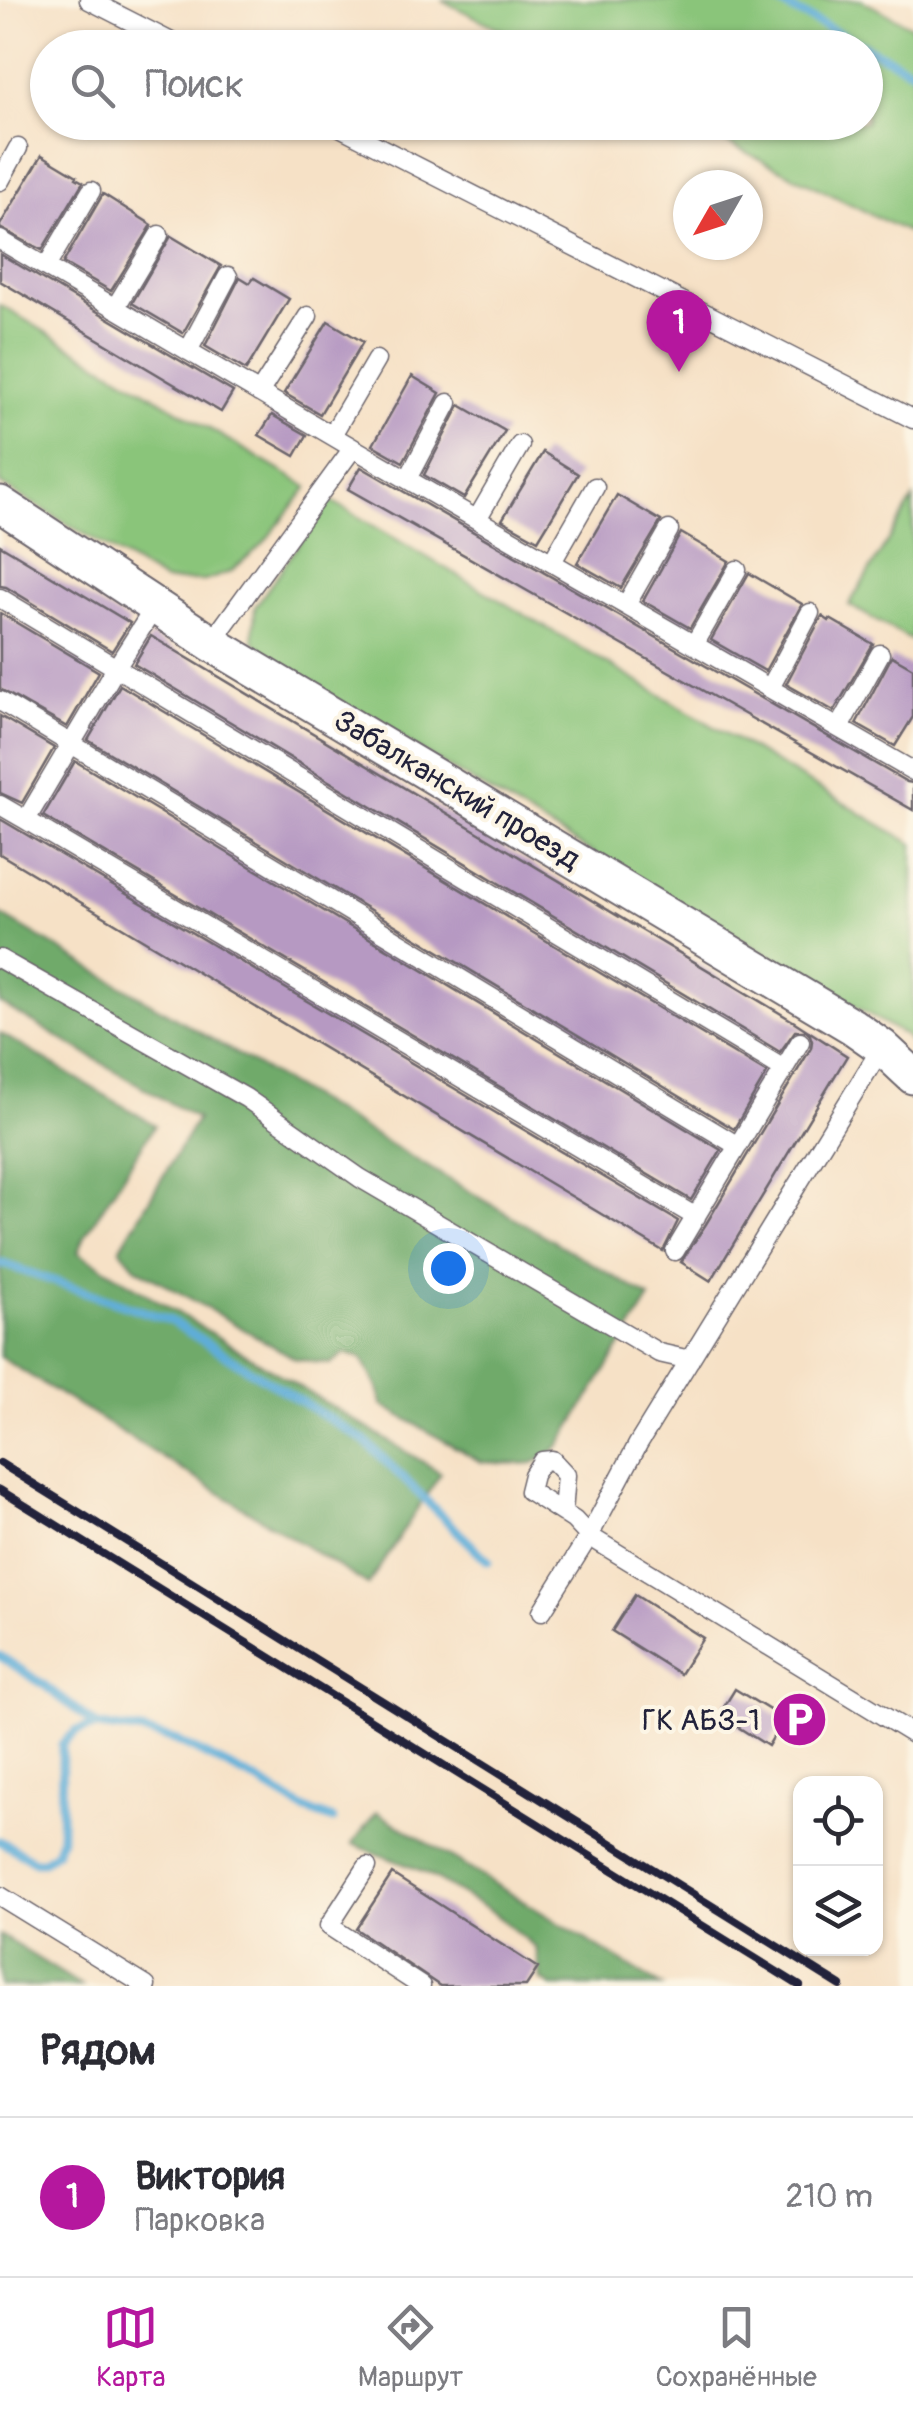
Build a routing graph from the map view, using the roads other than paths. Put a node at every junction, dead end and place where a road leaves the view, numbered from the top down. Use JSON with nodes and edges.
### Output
{"nodes":[{"id":1,"x":89,"y":0,"type":"edge"},
{"id":2,"x":148,"y":30,"type":"edge"},
{"id":3,"x":365,"y":140,"type":"edge"},
{"id":4,"x":18,"y":148,"type":"dead end"},
{"id":5,"x":0,"y":181,"type":"edge"},
{"id":6,"x":91,"y":191,"type":"dead end"},
{"id":7,"x":159,"y":234,"type":"dead end"},
{"id":8,"x":0,"y":240,"type":"edge"},
{"id":9,"x":46,"y":267,"type":"junction"},
{"id":10,"x":228,"y":276,"type":"dead end"},
{"id":11,"x":115,"y":308,"type":"junction"},
{"id":12,"x":308,"y":316,"type":"dead end"},
{"id":13,"x":188,"y":351,"type":"junction"},
{"id":14,"x":376,"y":360,"type":"dead end"},
{"id":15,"x":259,"y":393,"type":"junction"},
{"id":16,"x":448,"y":404,"type":"dead end"},
{"id":17,"x":913,"y":419,"type":"edge"},
{"id":18,"x":332,"y":436,"type":"junction"},
{"id":19,"x":520,"y":445,"type":"dead end"},
{"id":20,"x":353,"y":448,"type":"junction"},
{"id":21,"x":408,"y":480,"type":"junction"},
{"id":22,"x":595,"y":486,"type":"dead end"},
{"id":23,"x":0,"y":504,"type":"edge"},
{"id":24,"x":477,"y":520,"type":"junction"},
{"id":25,"x":669,"y":530,"type":"dead end"},
{"id":26,"x":552,"y":562,"type":"junction"},
{"id":27,"x":737,"y":570,"type":"dead end"},
{"id":28,"x":0,"y":598,"type":"edge"},
{"id":29,"x":156,"y":606,"type":"junction"},
{"id":30,"x":626,"y":606,"type":"junction"},
{"id":31,"x":810,"y":612,"type":"dead end"},
{"id":32,"x":210,"y":643,"type":"junction"},
{"id":33,"x":694,"y":644,"type":"junction"},
{"id":34,"x":880,"y":654,"type":"dead end"},
{"id":35,"x":116,"y":668,"type":"junction"},
{"id":36,"x":770,"y":688,"type":"junction"},
{"id":37,"x":0,"y":700,"type":"edge"},
{"id":38,"x":838,"y":728,"type":"junction"},
{"id":39,"x":72,"y":744,"type":"junction"},
{"id":40,"x":913,"y":748,"type":"edge"},
{"id":41,"x":908,"y":768,"type":"edge"},
{"id":42,"x":0,"y":804,"type":"edge"},
{"id":43,"x":26,"y":820,"type":"junction"},
{"id":44,"x":0,"y":959,"type":"edge"},
{"id":45,"x":800,"y":1042,"type":"dead end"},
{"id":46,"x":882,"y":1047,"type":"junction"},
{"id":47,"x":784,"y":1069,"type":"junction"},
{"id":48,"x":913,"y":1076,"type":"edge"},
{"id":49,"x":738,"y":1146,"type":"junction"},
{"id":50,"x":696,"y":1217,"type":"junction"},
{"id":51,"x":676,"y":1251,"type":"dead end"},
{"id":52,"x":690,"y":1360,"type":"junction"},
{"id":53,"x":564,"y":1513,"type":"dead end"},
{"id":54,"x":588,"y":1536,"type":"junction"},
{"id":55,"x":542,"y":1611,"type":"dead end"},
{"id":56,"x":913,"y":1734,"type":"edge"},
{"id":57,"x":366,"y":1866,"type":"dead end"},
{"id":58,"x":0,"y":1896,"type":"edge"},
{"id":59,"x":146,"y":1986,"type":"edge"},
{"id":60,"x":420,"y":1986,"type":"edge"}],
"edges":[{"from":1,"to":2,"type":"lane"},
{"from":3,"to":17,"type":"lane"},
{"from":4,"to":5,"type":"lane"},
{"from":6,"to":9,"type":"lane"},
{"from":7,"to":11,"type":"lane"},
{"from":8,"to":9,"type":"lane"},
{"from":9,"to":11,"type":"lane"},
{"from":10,"to":13,"type":"lane"},
{"from":11,"to":13,"type":"lane"},
{"from":12,"to":15,"type":"lane"},
{"from":13,"to":15,"type":"lane"},
{"from":14,"to":18,"type":"lane"},
{"from":15,"to":18,"type":"lane"},
{"from":16,"to":21,"type":"lane"},
{"from":18,"to":20,"type":"lane"},
{"from":19,"to":24,"type":"lane"},
{"from":20,"to":21,"type":"lane"},
{"from":20,"to":32,"type":"lane"},
{"from":21,"to":24,"type":"lane"},
{"from":22,"to":26,"type":"lane"},
{"from":23,"to":29,"type":"street","name":"Забалканский проезд"},
{"from":24,"to":26,"type":"lane"},
{"from":25,"to":30,"type":"lane"},
{"from":26,"to":30,"type":"lane"},
{"from":27,"to":33,"type":"lane"},
{"from":28,"to":35,"type":"lane"},
{"from":29,"to":32,"type":"street","name":"Забалканский проезд"},
{"from":29,"to":35,"type":"lane"},
{"from":30,"to":33,"type":"lane"},
{"from":31,"to":36,"type":"lane"},
{"from":32,"to":46,"type":"street","name":"Забалканский проезд"},
{"from":33,"to":36,"type":"lane"},
{"from":34,"to":38,"type":"lane"},
{"from":35,"to":39,"type":"lane"},
{"from":35,"to":47,"type":"lane"},
{"from":36,"to":38,"type":"lane"},
{"from":37,"to":39,"type":"lane"},
{"from":38,"to":41,"type":"lane"},
{"from":39,"to":43,"type":"lane"},
{"from":39,"to":49,"type":"lane"},
{"from":40,"to":41,"type":"lane"},
{"from":42,"to":43,"type":"lane"},
{"from":43,"to":50,"type":"lane"},
{"from":44,"to":52,"type":"lane"},
{"from":45,"to":47,"type":"lane"},
{"from":46,"to":48,"type":"street","name":"Забалканский проезд"},
{"from":46,"to":52,"type":"lane"},
{"from":47,"to":49,"type":"lane"},
{"from":49,"to":50,"type":"lane"},
{"from":50,"to":51,"type":"lane"},
{"from":52,"to":54,"type":"lane"},
{"from":53,"to":54,"type":"lane"},
{"from":54,"to":55,"type":"lane"},
{"from":54,"to":56,"type":"lane"},
{"from":57,"to":60,"type":"lane"},
{"from":58,"to":59,"type":"lane"}]}
